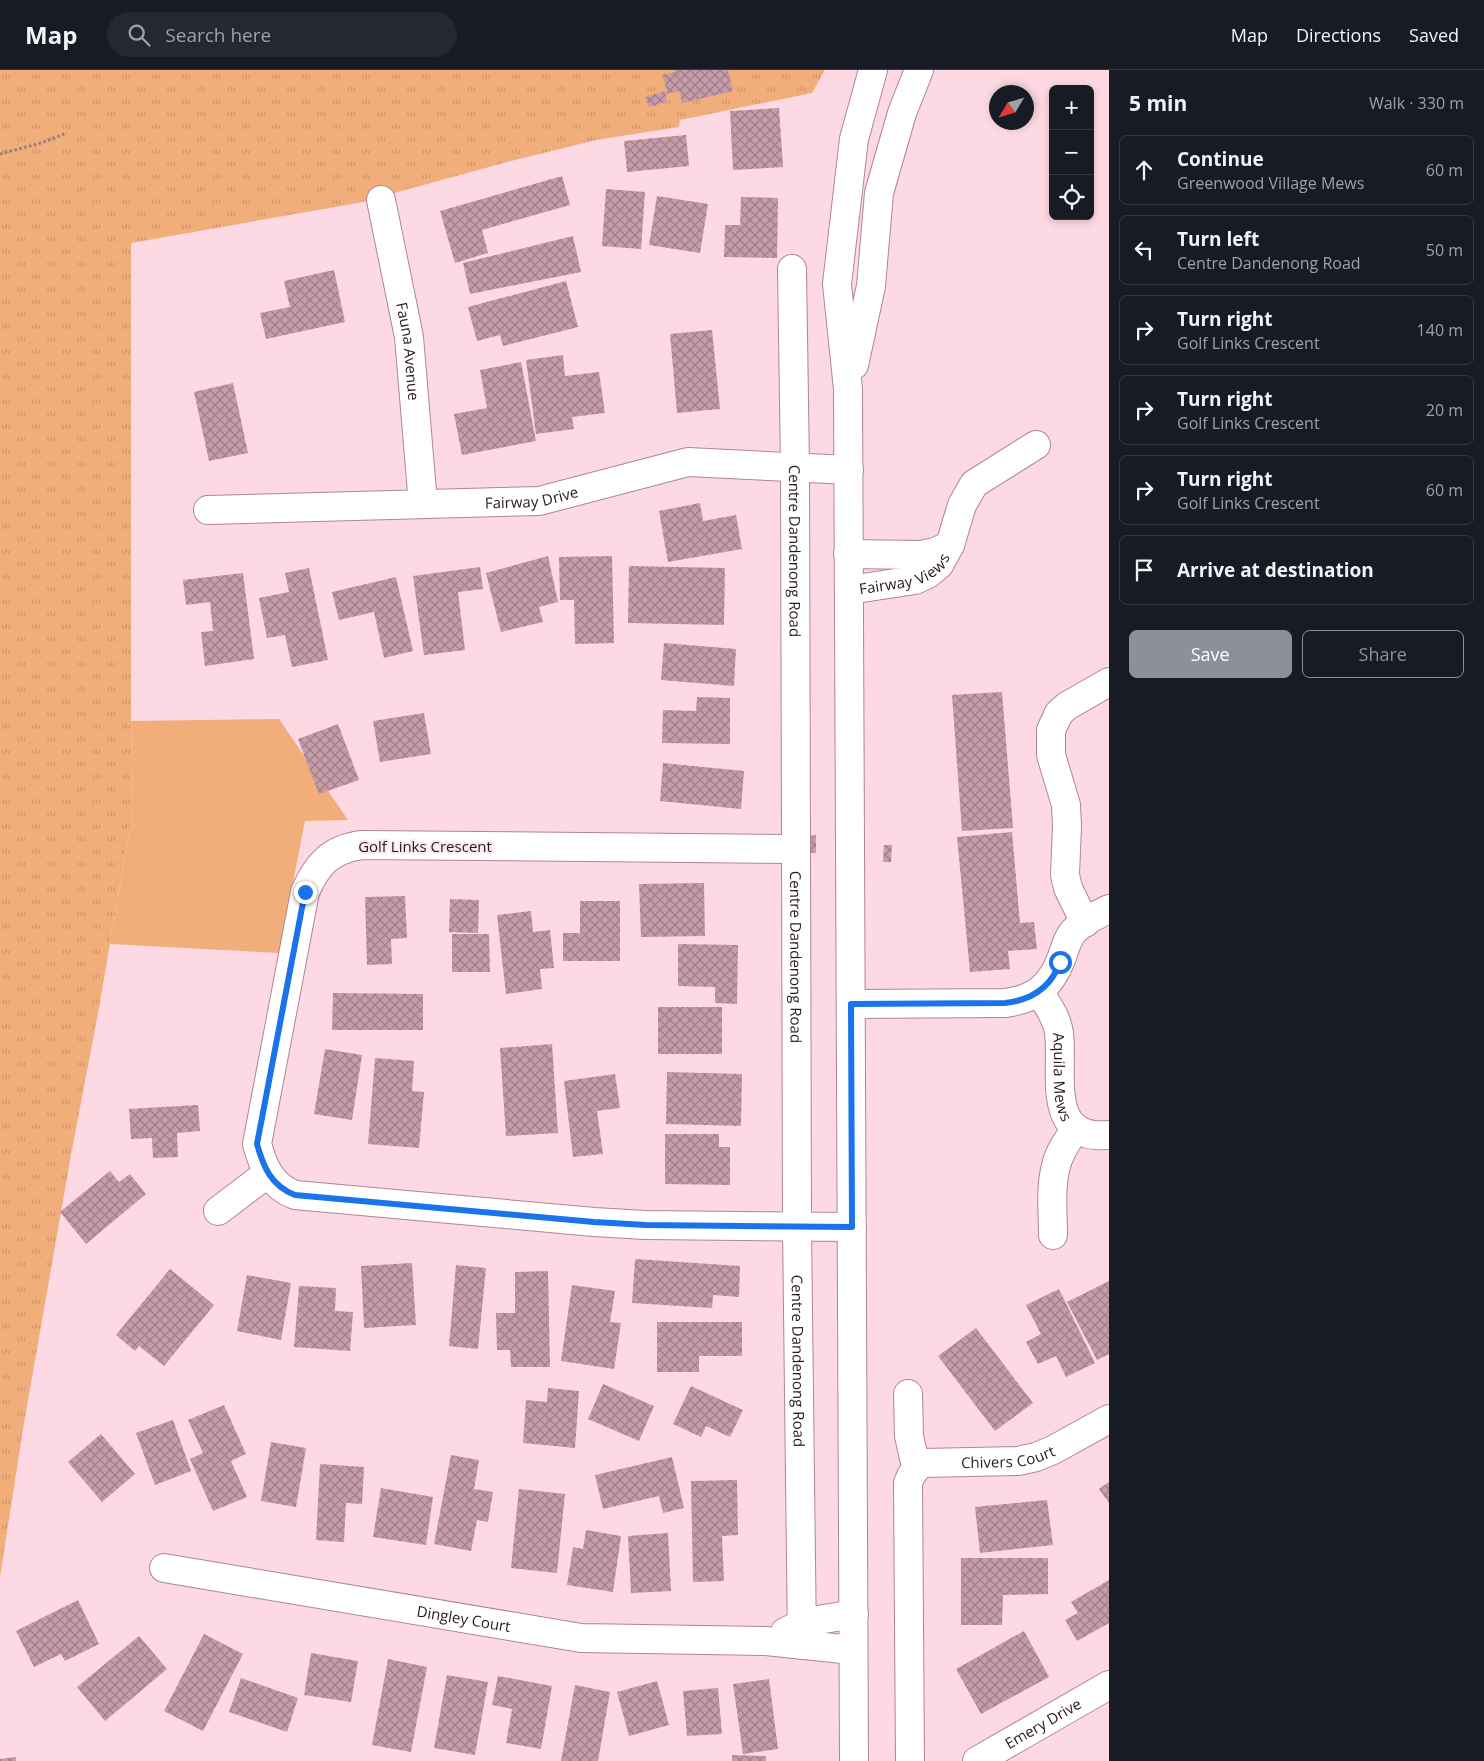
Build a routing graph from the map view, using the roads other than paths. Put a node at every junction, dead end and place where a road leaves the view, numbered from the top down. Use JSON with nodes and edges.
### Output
{"nodes":[{"id":1,"x":873,"y":70,"type":"edge"},
{"id":2,"x":920,"y":70,"type":"edge"},
{"id":3,"x":381,"y":200,"type":"dead end"},
{"id":4,"x":792,"y":269,"type":"dead end"},
{"id":5,"x":848,"y":389,"type":"junction"},
{"id":6,"x":1036,"y":445,"type":"dead end"},
{"id":7,"x":795,"y":467,"type":"junction"},
{"id":8,"x":849,"y":470,"type":"junction"},
{"id":9,"x":424,"y":504,"type":"junction"},
{"id":10,"x":208,"y":510,"type":"dead end"},
{"id":11,"x":950,"y":545,"type":"junction"},
{"id":12,"x":848,"y":554,"type":"junction"},
{"id":13,"x":849,"y":590,"type":"junction"},
{"id":14,"x":1109,"y":682,"type":"edge"},
{"id":15,"x":795,"y":849,"type":"junction"},
{"id":16,"x":1109,"y":909,"type":"edge"},
{"id":17,"x":1085,"y":923,"type":"junction"},
{"id":18,"x":1039,"y":992,"type":"junction"},
{"id":19,"x":851,"y":1004,"type":"junction"},
{"id":20,"x":1076,"y":1128,"type":"junction"},
{"id":21,"x":1109,"y":1134,"type":"edge"},
{"id":22,"x":268,"y":1173,"type":"junction"},
{"id":23,"x":218,"y":1211,"type":"dead end"},
{"id":24,"x":797,"y":1226,"type":"junction"},
{"id":25,"x":852,"y":1227,"type":"junction"},
{"id":26,"x":1053,"y":1236,"type":"dead end"},
{"id":27,"x":908,"y":1394,"type":"dead end"},
{"id":28,"x":1109,"y":1419,"type":"edge"},
{"id":29,"x":912,"y":1475,"type":"junction"},
{"id":30,"x":164,"y":1568,"type":"dead end"},
{"id":31,"x":854,"y":1614,"type":"junction"},
{"id":32,"x":801,"y":1635,"type":"junction"},
{"id":33,"x":853,"y":1650,"type":"junction"},
{"id":34,"x":1109,"y":1685,"type":"edge"},
{"id":35,"x":854,"y":1761,"type":"edge"},
{"id":36,"x":910,"y":1761,"type":"edge"},
{"id":37,"x":977,"y":1761,"type":"edge"}],
"edges":[{"from":1,"to":5,"type":"street"},
{"from":2,"to":5,"type":"street"},
{"from":3,"to":9,"type":"street","name":"Fauna Avenue"},
{"from":4,"to":7,"type":"street","name":"Centre Dandenong Road"},
{"from":5,"to":8,"type":"street"},
{"from":6,"to":11,"type":"street","name":"Fairway Views"},
{"from":7,"to":8,"type":"street","name":"Fairway Drive"},
{"from":7,"to":9,"type":"street","name":"Fairway Drive"},
{"from":7,"to":15,"type":"street","name":"Centre Dandenong Road"},
{"from":8,"to":12,"type":"street"},
{"from":9,"to":10,"type":"street","name":"Fairway Drive"},
{"from":11,"to":12,"type":"street","name":"Fairway Views"},
{"from":11,"to":13,"type":"street","name":"Fairway Views"},
{"from":12,"to":13,"type":"street"},
{"from":13,"to":19,"type":"street"},
{"from":14,"to":17,"type":"street"},
{"from":15,"to":22,"type":"street","name":"Golf Links Crescent"},
{"from":15,"to":24,"type":"street","name":"Centre Dandenong Road"},
{"from":16,"to":17,"type":"street"},
{"from":17,"to":18,"type":"street"},
{"from":18,"to":19,"type":"street"},
{"from":18,"to":20,"type":"street","name":"Aquila Mews"},
{"from":19,"to":25,"type":"street"},
{"from":20,"to":21,"type":"street","name":"Aquila Mews"},
{"from":20,"to":26,"type":"street"},
{"from":22,"to":23,"type":"street"},
{"from":22,"to":24,"type":"street","name":"Golf Links Crescent"},
{"from":24,"to":25,"type":"street","name":"Golf Links Crescent"},
{"from":24,"to":32,"type":"street","name":"Centre Dandenong Road"},
{"from":25,"to":31,"type":"street"},
{"from":27,"to":29,"type":"street"},
{"from":28,"to":29,"type":"street","name":"Chivers Court"},
{"from":29,"to":36,"type":"street"},
{"from":30,"to":32,"type":"street","name":"Dingley Court"},
{"from":31,"to":32,"type":"street","name":"Dingley Court"},
{"from":31,"to":33,"type":"street"},
{"from":32,"to":33,"type":"street","name":"Dingley Court"},
{"from":33,"to":35,"type":"street"},
{"from":34,"to":37,"type":"street","name":"Emery Drive"}]}
